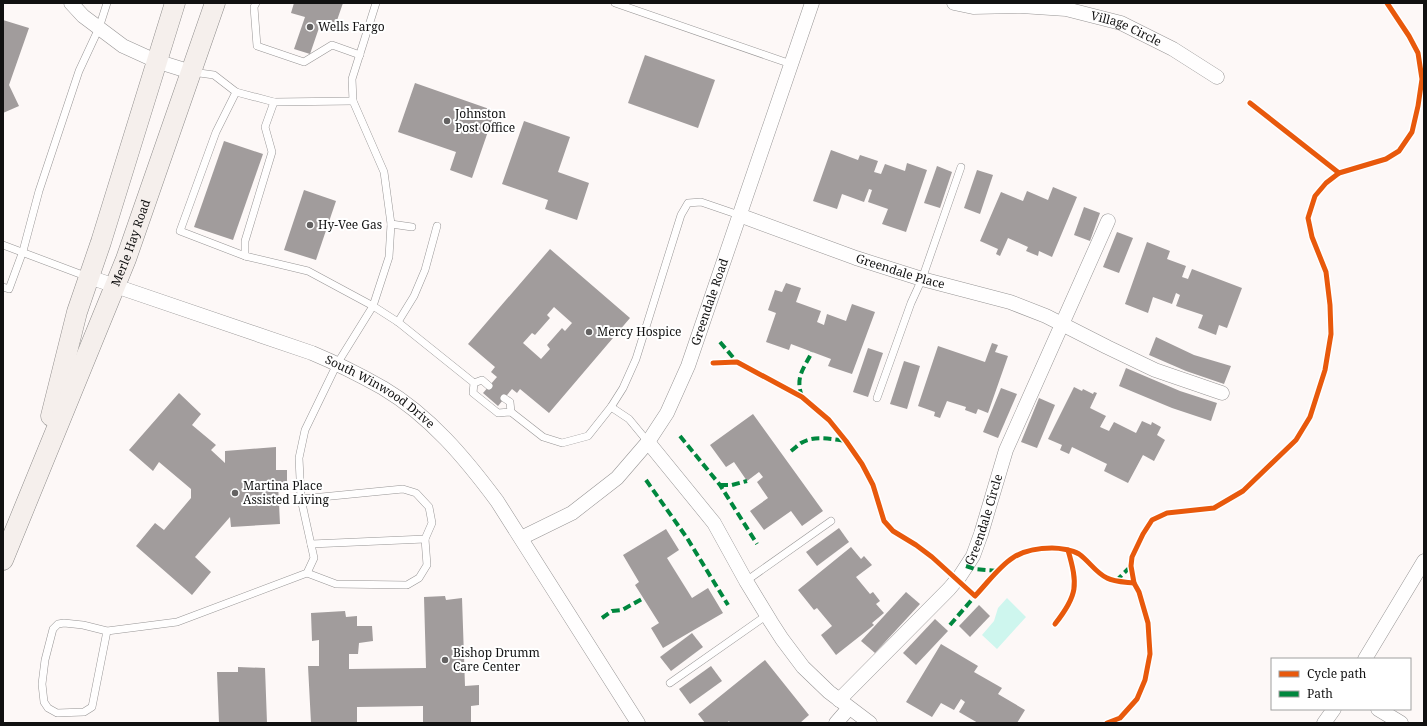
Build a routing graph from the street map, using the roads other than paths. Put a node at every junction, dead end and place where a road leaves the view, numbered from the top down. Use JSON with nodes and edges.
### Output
{"nodes":[{"id":1,"x":72,"y":3,"type":"edge"},
{"id":2,"x":107,"y":3,"type":"edge"},
{"id":3,"x":175,"y":3,"type":"edge"},
{"id":4,"x":215,"y":3,"type":"edge"},
{"id":5,"x":256,"y":3,"type":"edge"},
{"id":6,"x":376,"y":3,"type":"edge"},
{"id":7,"x":615,"y":3,"type":"edge"},
{"id":8,"x":812,"y":3,"type":"edge"},
{"id":9,"x":954,"y":3,"type":"edge"},
{"id":10,"x":99,"y":28,"type":"junction"},
{"id":11,"x":360,"y":55,"type":"junction"},
{"id":12,"x":156,"y":61,"type":"junction"},
{"id":13,"x":790,"y":64,"type":"junction"},
{"id":14,"x":191,"y":72,"type":"junction"},
{"id":15,"x":1217,"y":77,"type":"dead end"},
{"id":16,"x":236,"y":92,"type":"junction"},
{"id":17,"x":352,"y":101,"type":"junction"},
{"id":18,"x":274,"y":102,"type":"junction"},
{"id":19,"x":961,"y":167,"type":"dead end"},
{"id":20,"x":739,"y":215,"type":"junction"},
{"id":21,"x":1108,"y":221,"type":"dead end"},
{"id":22,"x":391,"y":224,"type":"junction"},
{"id":23,"x":437,"y":226,"type":"dead end"},
{"id":24,"x":412,"y":227,"type":"dead end"},
{"id":25,"x":3,"y":245,"type":"edge"},
{"id":26,"x":23,"y":251,"type":"junction"},
{"id":27,"x":245,"y":256,"type":"junction"},
{"id":28,"x":88,"y":278,"type":"junction"},
{"id":29,"x":922,"y":279,"type":"junction"},
{"id":30,"x":115,"y":286,"type":"junction"},
{"id":31,"x":3,"y":287,"type":"edge"},
{"id":32,"x":372,"y":306,"type":"junction"},
{"id":33,"x":398,"y":322,"type":"junction"},
{"id":34,"x":1062,"y":324,"type":"junction"},
{"id":35,"x":337,"y":364,"type":"junction"},
{"id":36,"x":474,"y":383,"type":"junction"},
{"id":37,"x":489,"y":386,"type":"dead end"},
{"id":38,"x":1222,"y":393,"type":"dead end"},
{"id":39,"x":504,"y":398,"type":"dead end"},
{"id":40,"x":877,"y":398,"type":"dead end"},
{"id":41,"x":611,"y":407,"type":"junction"},
{"id":42,"x":511,"y":412,"type":"junction"},
{"id":43,"x":648,"y":442,"type":"junction"},
{"id":44,"x":35,"y":478,"type":"junction"},
{"id":45,"x":301,"y":499,"type":"junction"},
{"id":46,"x":831,"y":520,"type":"dead end"},
{"id":47,"x":521,"y":538,"type":"junction"},
{"id":48,"x":425,"y":539,"type":"junction"},
{"id":49,"x":311,"y":544,"type":"junction"},
{"id":50,"x":3,"y":560,"type":"edge"},
{"id":51,"x":1424,"y":561,"type":"edge"},
{"id":52,"x":306,"y":573,"type":"junction"},
{"id":53,"x":746,"y":581,"type":"junction"},
{"id":54,"x":767,"y":615,"type":"junction"},
{"id":55,"x":107,"y":631,"type":"junction"},
{"id":56,"x":1366,"y":658,"type":"edge"},
{"id":57,"x":670,"y":683,"type":"dead end"},
{"id":58,"x":844,"y":704,"type":"junction"},
{"id":59,"x":1333,"y":710,"type":"edge"},
{"id":60,"x":1380,"y":710,"type":"edge"},
{"id":61,"x":638,"y":723,"type":"edge"},
{"id":62,"x":836,"y":723,"type":"edge"},
{"id":63,"x":870,"y":723,"type":"edge"},
{"id":64,"x":1324,"y":723,"type":"edge"},
{"id":65,"x":1402,"y":723,"type":"edge"}],
"edges":[{"from":1,"to":10,"type":"street"},
{"from":2,"to":10,"type":"lane"},
{"from":3,"to":12,"type":"main road","name":"Merle Hay Road"},
{"from":4,"to":14,"type":"main road","name":"Merle Hay Road"},
{"from":5,"to":11,"type":"lane"},
{"from":6,"to":11,"type":"lane"},
{"from":7,"to":13,"type":"lane"},
{"from":8,"to":13,"type":"street","name":"Greendale Road"},
{"from":9,"to":15,"type":"street","name":"Village Circle"},
{"from":10,"to":12,"type":"street"},
{"from":10,"to":26,"type":"lane"},
{"from":11,"to":17,"type":"lane"},
{"from":12,"to":14,"type":"street"},
{"from":12,"to":28,"type":"main road","name":"Merle Hay Road"},
{"from":13,"to":20,"type":"street","name":"Greendale Road"},
{"from":14,"to":16,"type":"lane"},
{"from":14,"to":30,"type":"main road","name":"Merle Hay Road"},
{"from":16,"to":18,"type":"lane"},
{"from":16,"to":27,"type":"lane"},
{"from":17,"to":18,"type":"lane"},
{"from":17,"to":22,"type":"lane"},
{"from":18,"to":27,"type":"lane"},
{"from":19,"to":29,"type":"lane"},
{"from":20,"to":29,"type":"street","name":"Greendale Place"},
{"from":20,"to":41,"type":"lane"},
{"from":20,"to":43,"type":"street","name":"Greendale Road"},
{"from":21,"to":34,"type":"street"},
{"from":22,"to":24,"type":"lane"},
{"from":22,"to":32,"type":"lane"},
{"from":23,"to":33,"type":"lane"},
{"from":25,"to":26,"type":"lane"},
{"from":26,"to":28,"type":"lane"},
{"from":26,"to":31,"type":"lane"},
{"from":27,"to":32,"type":"lane"},
{"from":28,"to":30,"type":"street","name":"South Winwood Drive"},
{"from":28,"to":44,"type":"main road","name":"Merle Hay Road"},
{"from":29,"to":34,"type":"street","name":"Greendale Place"},
{"from":29,"to":40,"type":"lane"},
{"from":30,"to":35,"type":"street","name":"South Winwood Drive"},
{"from":30,"to":44,"type":"main road","name":"Merle Hay Road"},
{"from":32,"to":33,"type":"lane"},
{"from":32,"to":35,"type":"lane"},
{"from":33,"to":36,"type":"lane"},
{"from":34,"to":38,"type":"street","name":"Greendale Place"},
{"from":34,"to":58,"type":"street","name":"Greendale Circle"},
{"from":35,"to":45,"type":"lane"},
{"from":35,"to":47,"type":"street","name":"South Winwood Drive"},
{"from":36,"to":37,"type":"lane"},
{"from":36,"to":42,"type":"lane"},
{"from":39,"to":42,"type":"lane"},
{"from":41,"to":42,"type":"lane"},
{"from":41,"to":43,"type":"lane"},
{"from":43,"to":47,"type":"street","name":"Greendale Road"},
{"from":43,"to":53,"type":"street"},
{"from":44,"to":50,"type":"main road","name":"Merle Hay Road"},
{"from":45,"to":48,"type":"lane"},
{"from":45,"to":49,"type":"lane"},
{"from":46,"to":53,"type":"lane"},
{"from":47,"to":61,"type":"street","name":"South Winwood Drive"},
{"from":48,"to":49,"type":"lane"},
{"from":48,"to":52,"type":"lane"},
{"from":49,"to":52,"type":"lane"},
{"from":51,"to":56,"type":"street"},
{"from":52,"to":55,"type":"lane"},
{"from":53,"to":54,"type":"street"},
{"from":54,"to":57,"type":"lane"},
{"from":54,"to":58,"type":"street"},
{"from":55,"to":55,"type":"lane"},
{"from":58,"to":62,"type":"street","name":"Greendale Circle"},
{"from":58,"to":63,"type":"street"},
{"from":59,"to":64,"type":"street"},
{"from":60,"to":65,"type":"street"}]}
